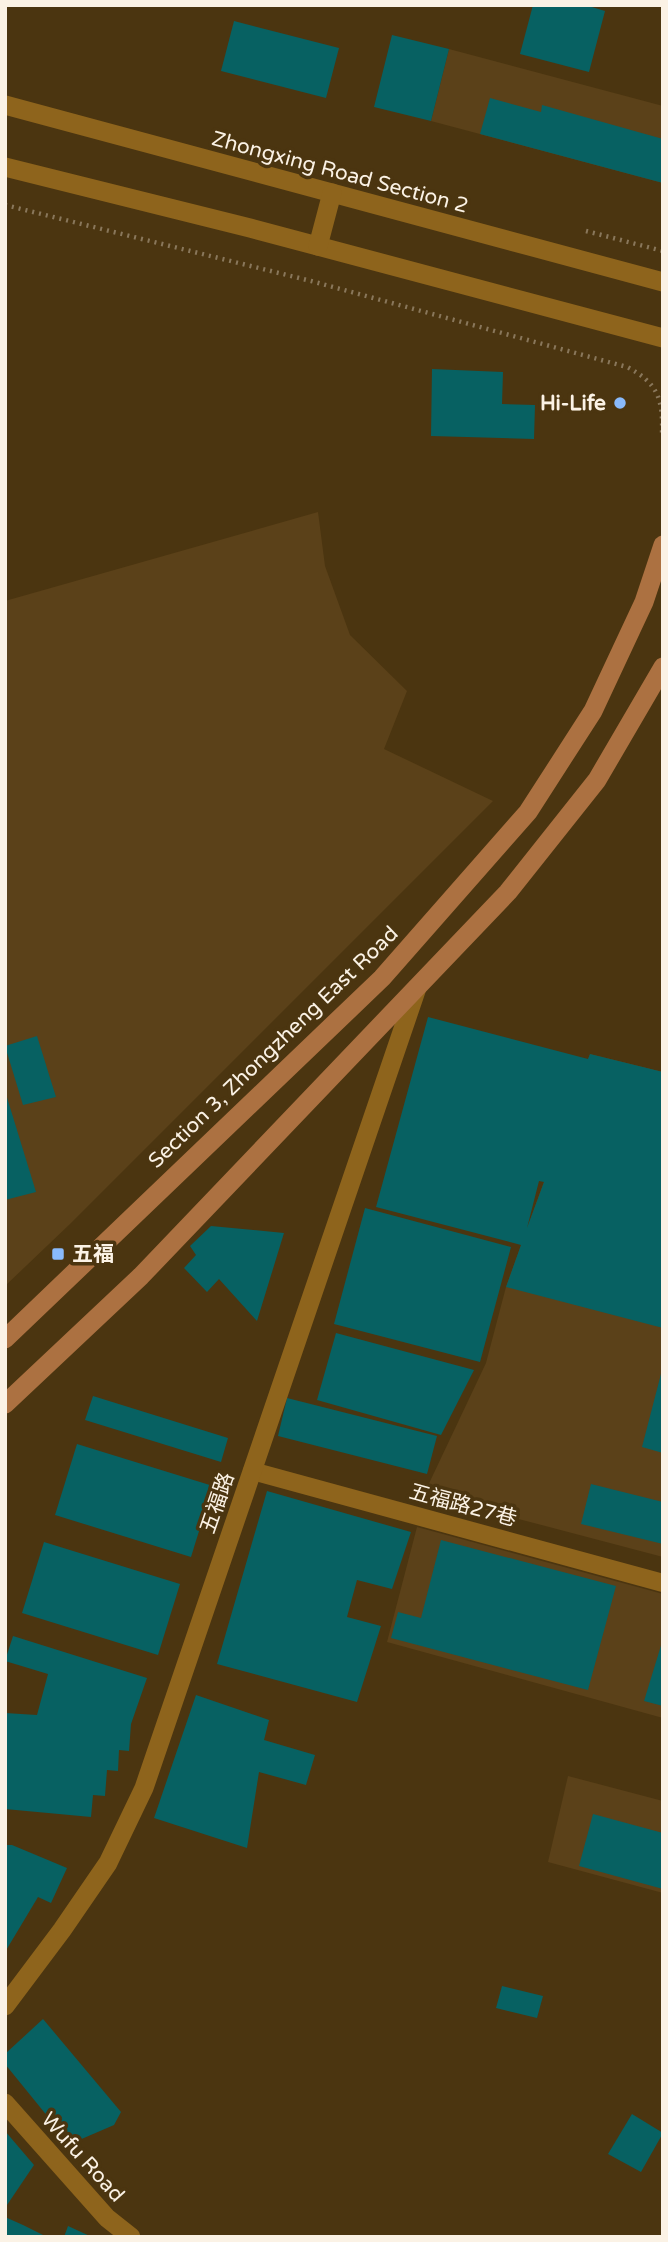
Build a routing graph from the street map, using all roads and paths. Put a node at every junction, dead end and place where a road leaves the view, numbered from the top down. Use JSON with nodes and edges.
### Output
{"nodes":[{"id":1,"x":5,"y":106,"type":"edge"},
{"id":2,"x":5,"y":167,"type":"edge"},
{"id":3,"x":332,"y":194,"type":"junction"},
{"id":4,"x":5,"y":205,"type":"edge"},
{"id":5,"x":318,"y":246,"type":"junction"},
{"id":6,"x":663,"y":282,"type":"edge"},
{"id":7,"x":663,"y":338,"type":"edge"},
{"id":8,"x":662,"y":433,"type":"edge"},
{"id":9,"x":663,"y":545,"type":"edge"},
{"id":10,"x":663,"y":667,"type":"edge"},
{"id":11,"x":417,"y":988,"type":"junction"},
{"id":12,"x":5,"y":1339,"type":"edge"},
{"id":13,"x":5,"y":1404,"type":"edge"},
{"id":14,"x":251,"y":1471,"type":"junction"},
{"id":15,"x":663,"y":1583,"type":"edge"},
{"id":16,"x":5,"y":2006,"type":"edge"},
{"id":17,"x":5,"y":2103,"type":"edge"},
{"id":18,"x":131,"y":2237,"type":"edge"}],
"edges":[{"from":1,"to":3,"type":"street","name":"Zhongxing Road Section 2"},
{"from":2,"to":5,"type":"street"},
{"from":3,"to":5,"type":"street"},
{"from":3,"to":6,"type":"street","name":"Zhongxing Road Section 2"},
{"from":4,"to":8,"type":"path"},
{"from":5,"to":7,"type":"street"},
{"from":9,"to":12,"type":"main road","name":"Section 3, Zhongzheng East Road"},
{"from":10,"to":11,"type":"main road"},
{"from":11,"to":13,"type":"main road"},
{"from":11,"to":14,"type":"street","name":"五福路"},
{"from":14,"to":15,"type":"lane","name":"五福路27巷"},
{"from":14,"to":16,"type":"street","name":"五福路"},
{"from":17,"to":18,"type":"street","name":"Wufu Road"}]}
